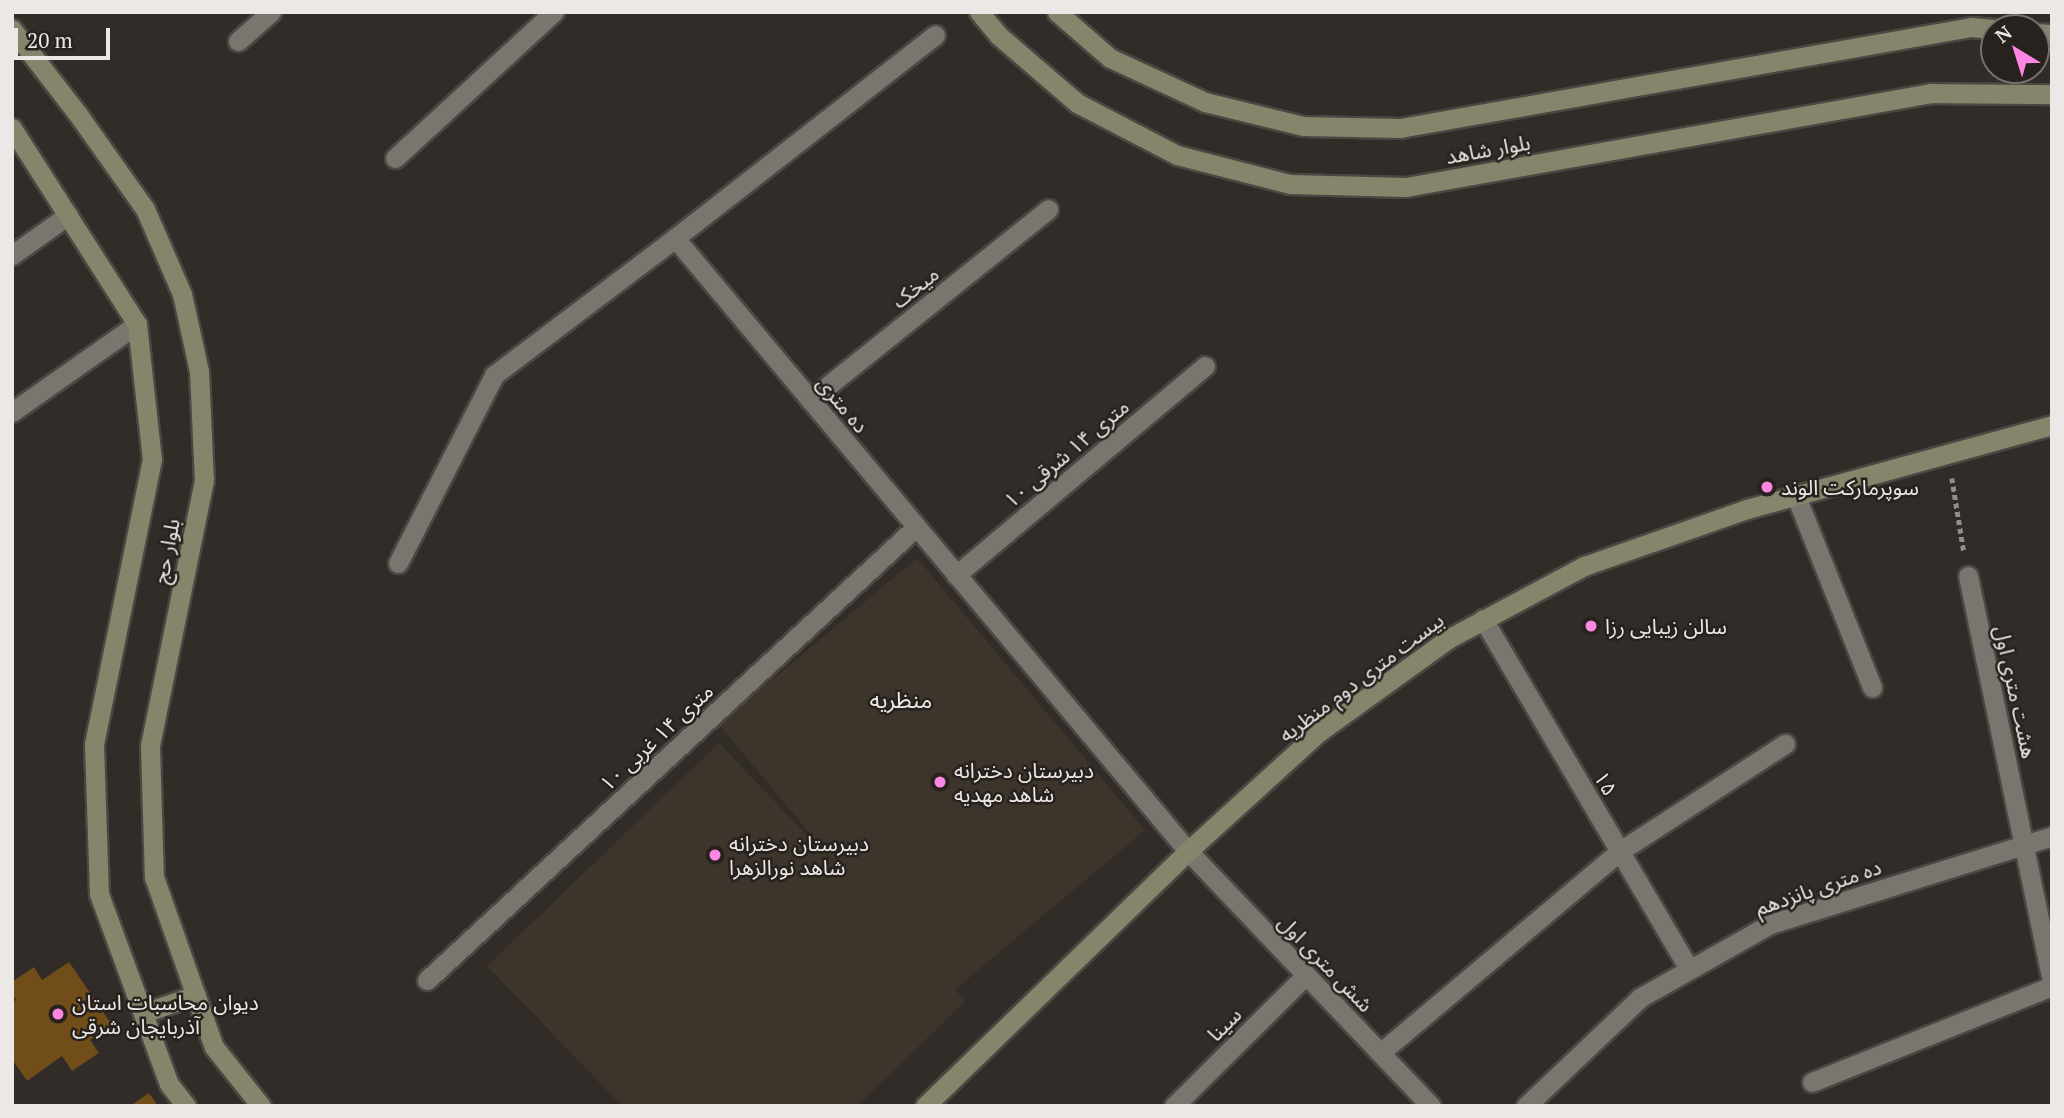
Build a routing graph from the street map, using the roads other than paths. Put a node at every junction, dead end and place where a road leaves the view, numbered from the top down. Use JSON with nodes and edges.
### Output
{"nodes":[{"id":1,"x":271,"y":12,"type":"edge"},
{"id":2,"x":979,"y":12,"type":"edge"},
{"id":3,"x":1057,"y":12,"type":"edge"},
{"id":4,"x":544,"y":15,"type":"edge"},
{"id":5,"x":1980,"y":28,"type":"edge"},
{"id":6,"x":12,"y":29,"type":"edge"},
{"id":7,"x":935,"y":35,"type":"dead end"},
{"id":8,"x":238,"y":41,"type":"dead end"},
{"id":9,"x":2052,"y":94,"type":"edge"},
{"id":10,"x":12,"y":128,"type":"edge"},
{"id":11,"x":395,"y":158,"type":"dead end"},
{"id":12,"x":1048,"y":209,"type":"dead end"},
{"id":13,"x":68,"y":215,"type":"junction"},
{"id":14,"x":675,"y":238,"type":"junction"},
{"id":15,"x":12,"y":255,"type":"edge"},
{"id":16,"x":137,"y":324,"type":"junction"},
{"id":17,"x":1205,"y":366,"type":"dead end"},
{"id":18,"x":810,"y":400,"type":"junction"},
{"id":19,"x":12,"y":412,"type":"edge"},
{"id":20,"x":2052,"y":425,"type":"edge"},
{"id":21,"x":1797,"y":496,"type":"junction"},
{"id":22,"x":916,"y":527,"type":"junction"},
{"id":23,"x":398,"y":564,"type":"dead end"},
{"id":24,"x":956,"y":575,"type":"junction"},
{"id":25,"x":1968,"y":576,"type":"road end"},
{"id":26,"x":1483,"y":619,"type":"junction"},
{"id":27,"x":1872,"y":687,"type":"dead end"},
{"id":28,"x":1785,"y":744,"type":"dead end"},
{"id":29,"x":2052,"y":836,"type":"edge"},
{"id":30,"x":2024,"y":845,"type":"junction"},
{"id":31,"x":1188,"y":851,"type":"junction"},
{"id":32,"x":1620,"y":851,"type":"junction"},
{"id":33,"x":1689,"y":970,"type":"junction"},
{"id":34,"x":1306,"y":975,"type":"junction"},
{"id":35,"x":427,"y":980,"type":"dead end"},
{"id":36,"x":2052,"y":984,"type":"edge"},
{"id":37,"x":196,"y":995,"type":"junction"},
{"id":38,"x":143,"y":1013,"type":"junction"},
{"id":39,"x":1380,"y":1053,"type":"junction"},
{"id":40,"x":1812,"y":1082,"type":"dead end"},
{"id":41,"x":186,"y":1106,"type":"edge"},
{"id":42,"x":261,"y":1106,"type":"edge"},
{"id":43,"x":925,"y":1106,"type":"edge"},
{"id":44,"x":1174,"y":1106,"type":"edge"},
{"id":45,"x":1431,"y":1106,"type":"edge"},
{"id":46,"x":1526,"y":1106,"type":"edge"}],
"edges":[{"from":1,"to":8,"type":"street"},
{"from":2,"to":9,"type":"main road","name":"بلوار شاهد"},
{"from":3,"to":5,"type":"main road","name":"بلوار شاهد"},
{"from":4,"to":11,"type":"street"},
{"from":6,"to":37,"type":"main road","name":"بلوار حج"},
{"from":7,"to":14,"type":"street"},
{"from":10,"to":13,"type":"main road","name":"بلوار حج"},
{"from":12,"to":18,"type":"street","name":"میخک"},
{"from":13,"to":15,"type":"street"},
{"from":13,"to":16,"type":"main road","name":"بلوار حج"},
{"from":14,"to":18,"type":"street","name":"ده متری"},
{"from":14,"to":23,"type":"street"},
{"from":16,"to":19,"type":"street"},
{"from":16,"to":38,"type":"main road","name":"بلوار حج"},
{"from":17,"to":24,"type":"street","name":"۱۰ متری ۱۴ شرقی"},
{"from":18,"to":22,"type":"street","name":"ده متری"},
{"from":20,"to":21,"type":"main road","name":"بیست متری دوم منظریه"},
{"from":21,"to":26,"type":"main road","name":"بیست متری دوم منظریه"},
{"from":21,"to":27,"type":"street"},
{"from":22,"to":24,"type":"street","name":"ده متری"},
{"from":22,"to":35,"type":"street","name":"۱۰ متری ۱۴ غربی"},
{"from":24,"to":31,"type":"street","name":"ده متری"},
{"from":25,"to":30,"type":"street","name":"هشت متری اول"},
{"from":26,"to":31,"type":"main road","name":"بیست متری دوم منظریه"},
{"from":26,"to":32,"type":"street","name":"۱۵"},
{"from":28,"to":32,"type":"street"},
{"from":29,"to":30,"type":"street","name":"ده متری پانزدهم"},
{"from":30,"to":33,"type":"street","name":"ده متری پانزدهم"},
{"from":30,"to":36,"type":"street","name":"هشت متری اول"},
{"from":31,"to":34,"type":"street","name":"شش متری اول"},
{"from":31,"to":43,"type":"main road","name":"بیست متری دوم منظریه"},
{"from":32,"to":33,"type":"street","name":"۱۵"},
{"from":32,"to":39,"type":"street"},
{"from":33,"to":46,"type":"street","name":"ده متری پانزدهم"},
{"from":34,"to":39,"type":"street","name":"شش متری اول"},
{"from":34,"to":44,"type":"street","name":"سینا"},
{"from":36,"to":40,"type":"street"},
{"from":37,"to":38,"type":"main road"},
{"from":37,"to":42,"type":"main road","name":"بلوار حج"},
{"from":38,"to":41,"type":"main road","name":"بلوار حج"},
{"from":39,"to":45,"type":"street","name":"شش متری اول"}]}
